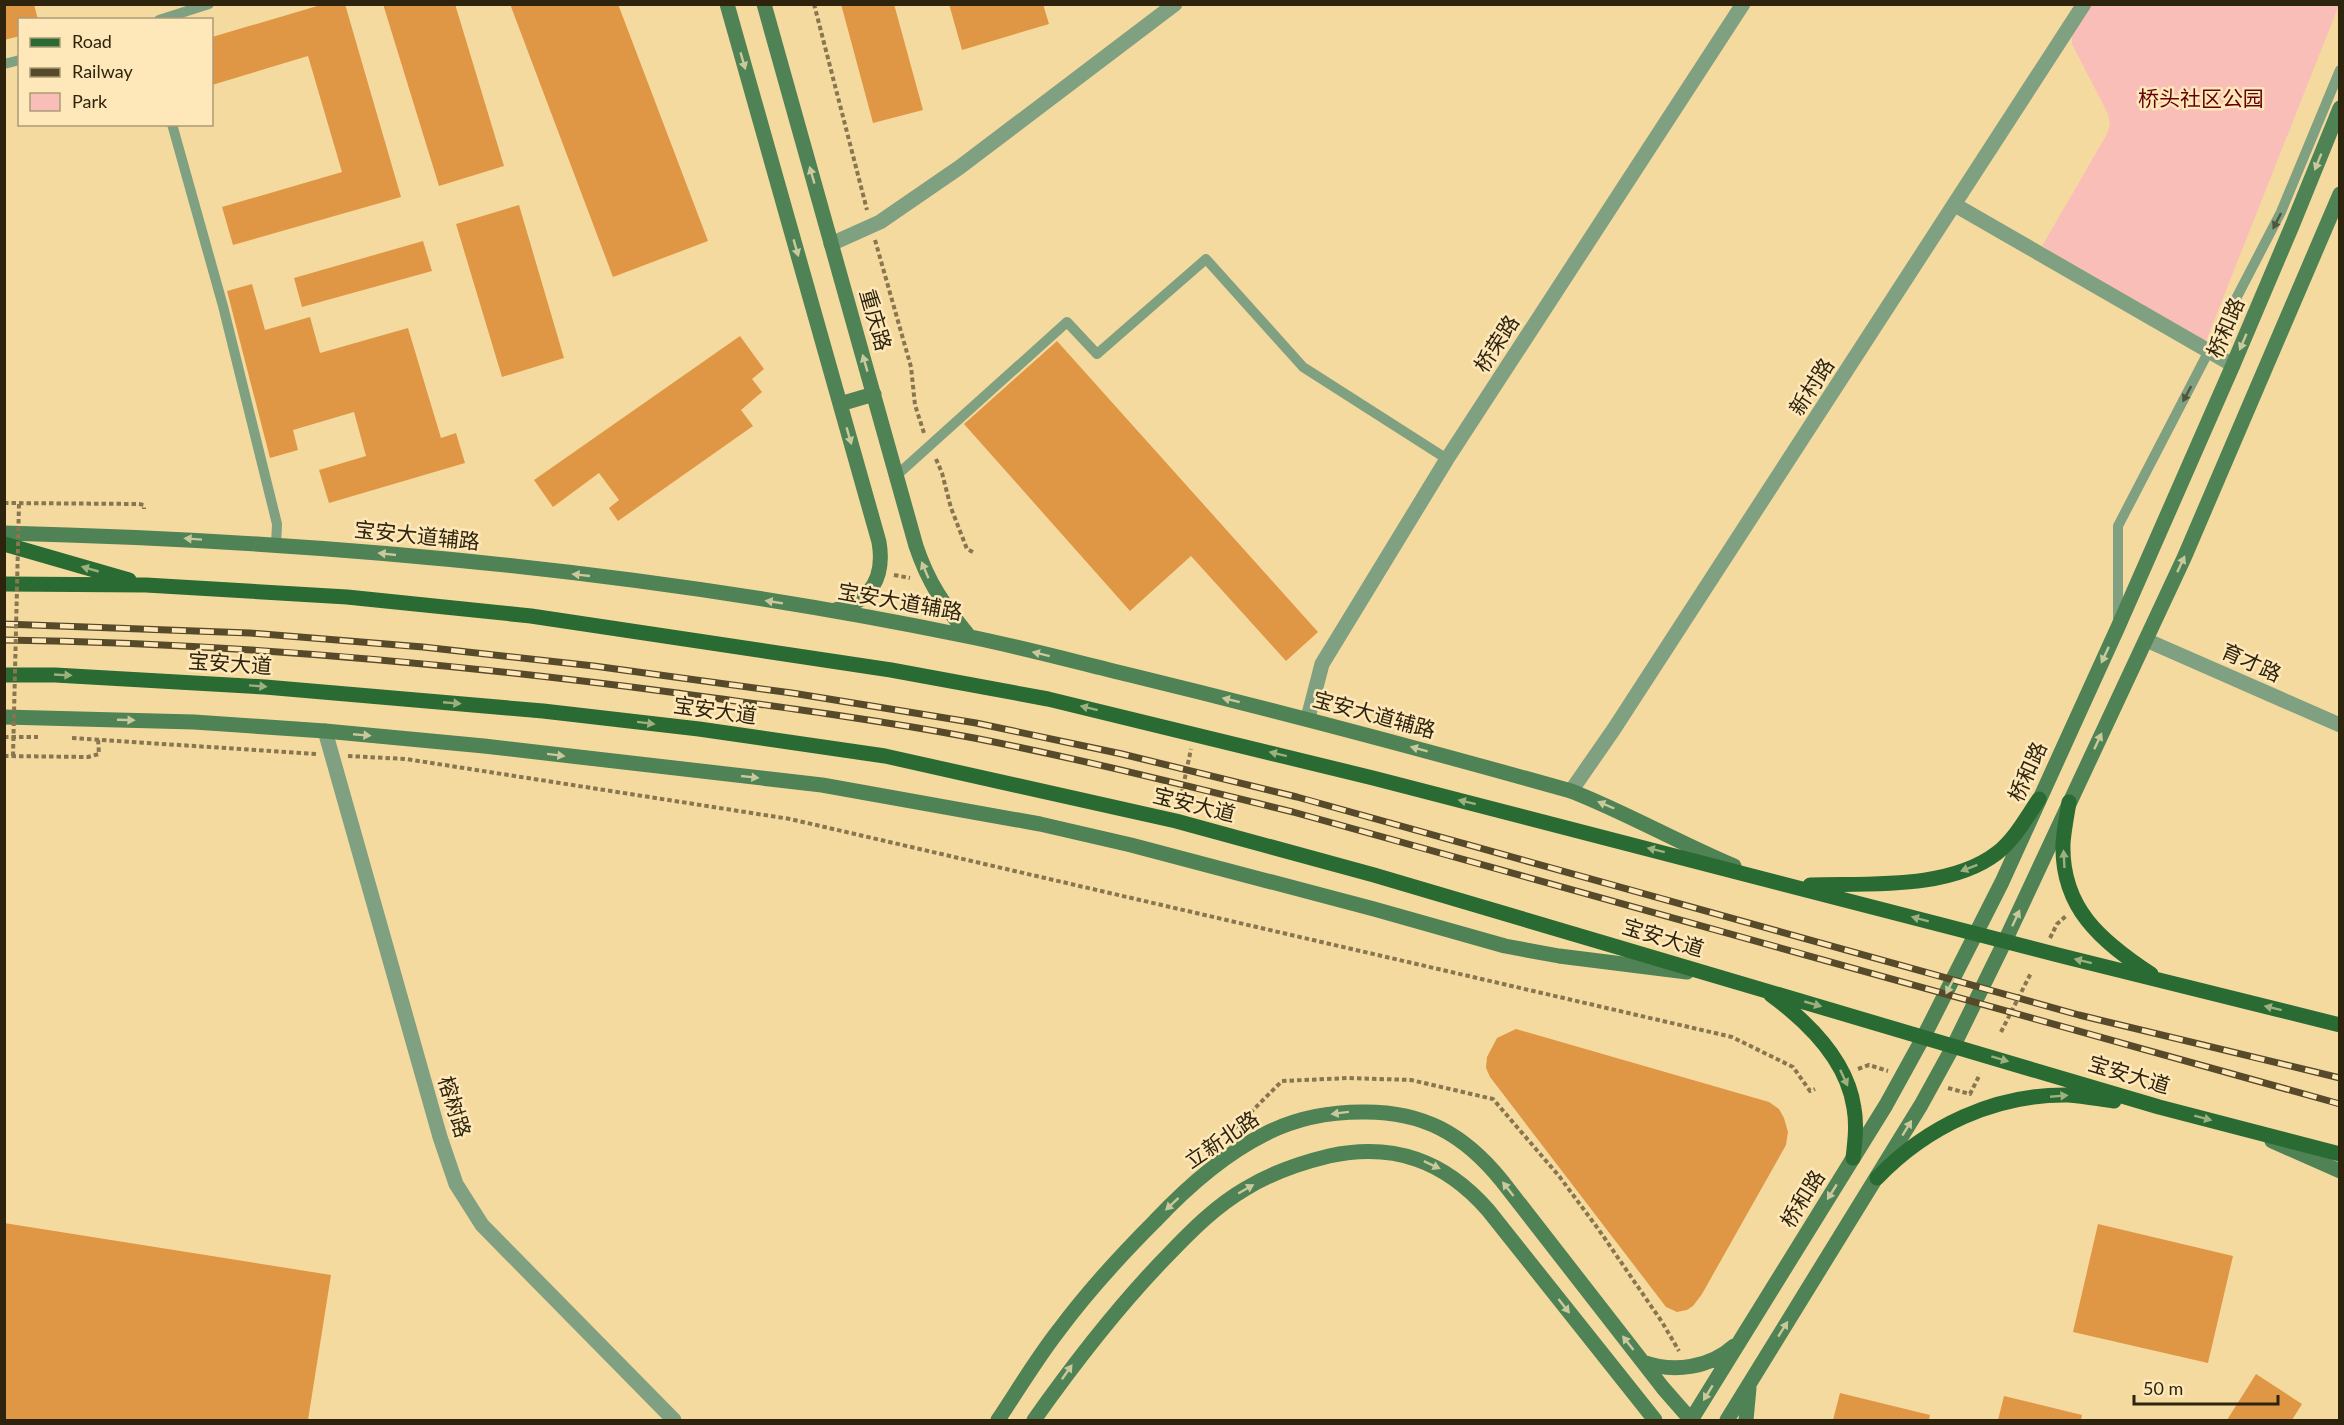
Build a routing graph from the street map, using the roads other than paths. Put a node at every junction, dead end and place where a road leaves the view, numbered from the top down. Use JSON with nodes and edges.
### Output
{"nodes":[{"id":1,"x":209,"y":4,"type":"edge"},
{"id":2,"x":727,"y":4,"type":"edge"},
{"id":3,"x":764,"y":4,"type":"edge"},
{"id":4,"x":1175,"y":4,"type":"edge"},
{"id":5,"x":1743,"y":4,"type":"edge"},
{"id":6,"x":2084,"y":4,"type":"edge"},
{"id":7,"x":165,"y":18,"type":"edge"},
{"id":8,"x":2340,"y":70,"type":"edge"},
{"id":9,"x":2340,"y":108,"type":"edge"},
{"id":10,"x":173,"y":126,"type":"edge"},
{"id":11,"x":2340,"y":194,"type":"edge"},
{"id":12,"x":1956,"y":205,"type":"junction"},
{"id":13,"x":831,"y":244,"type":"junction"},
{"id":14,"x":2209,"y":353,"type":"junction"},
{"id":15,"x":2233,"y":365,"type":"junction"},
{"id":16,"x":874,"y":394,"type":"junction"},
{"id":17,"x":840,"y":404,"type":"junction"},
{"id":18,"x":1448,"y":459,"type":"junction"},
{"id":19,"x":897,"y":474,"type":"junction"},
{"id":20,"x":4,"y":533,"type":"edge"},
{"id":21,"x":4,"y":544,"type":"edge"},
{"id":22,"x":276,"y":545,"type":"junction"},
{"id":23,"x":4,"y":584,"type":"edge"},
{"id":24,"x":146,"y":585,"type":"junction"},
{"id":25,"x":832,"y":611,"type":"junction"},
{"id":26,"x":2118,"y":627,"type":"junction"},
{"id":27,"x":969,"y":636,"type":"junction"},
{"id":28,"x":2146,"y":640,"type":"junction"},
{"id":29,"x":4,"y":675,"type":"edge"},
{"id":30,"x":4,"y":717,"type":"edge"},
{"id":31,"x":1308,"y":718,"type":"junction"},
{"id":32,"x":2340,"y":725,"type":"edge"},
{"id":33,"x":325,"y":731,"type":"junction"},
{"id":34,"x":1571,"y":791,"type":"junction"},
{"id":35,"x":2039,"y":799,"type":"junction"},
{"id":36,"x":2070,"y":802,"type":"junction"},
{"id":37,"x":1754,"y":875,"type":"junction"},
{"id":38,"x":1794,"y":885,"type":"junction"},
{"id":39,"x":1976,"y":934,"type":"junction"},
{"id":40,"x":2005,"y":941,"type":"junction"},
{"id":41,"x":1717,"y":976,"type":"junction"},
{"id":42,"x":2161,"y":981,"type":"junction"},
{"id":43,"x":1764,"y":989,"type":"junction"},
{"id":44,"x":2336,"y":1024,"type":"edge"},
{"id":45,"x":1924,"y":1036,"type":"junction"},
{"id":46,"x":1954,"y":1045,"type":"junction"},
{"id":47,"x":2159,"y":1107,"type":"junction"},
{"id":48,"x":2248,"y":1130,"type":"junction"},
{"id":49,"x":2340,"y":1154,"type":"edge"},
{"id":50,"x":1853,"y":1158,"type":"junction"},
{"id":51,"x":2340,"y":1171,"type":"edge"},
{"id":52,"x":1877,"y":1178,"type":"junction"},
{"id":53,"x":1739,"y":1342,"type":"junction"},
{"id":54,"x":1643,"y":1362,"type":"junction"},
{"id":55,"x":1752,"y":1379,"type":"junction"},
{"id":56,"x":674,"y":1420,"type":"edge"},
{"id":57,"x":998,"y":1420,"type":"edge"},
{"id":58,"x":1034,"y":1420,"type":"edge"},
{"id":59,"x":1655,"y":1420,"type":"edge"},
{"id":60,"x":1691,"y":1420,"type":"edge"},
{"id":61,"x":1727,"y":1420,"type":"edge"},
{"id":62,"x":1746,"y":1420,"type":"edge"}],
"edges":[{"from":1,"to":7,"type":"lane"},
{"from":2,"to":17,"type":"main road","one_way":true},
{"from":13,"to":3,"type":"main road","name":"重庆路","one_way":true},
{"from":4,"to":13,"type":"street"},
{"from":5,"to":18,"type":"street","name":"桥荣路"},
{"from":6,"to":12,"type":"street","name":"新村路"},
{"from":8,"to":14,"type":"lane","one_way":true},
{"from":9,"to":15,"type":"main road","name":"桥和路","one_way":true},
{"from":10,"to":22,"type":"lane"},
{"from":28,"to":11,"type":"main road","one_way":true},
{"from":12,"to":14,"type":"street"},
{"from":12,"to":34,"type":"street","name":"新村路"},
{"from":16,"to":13,"type":"main road","name":"重庆路","one_way":true},
{"from":14,"to":15,"type":"street"},
{"from":14,"to":26,"type":"lane","one_way":true},
{"from":15,"to":26,"type":"main road","name":"桥和路"},
{"from":16,"to":17,"type":"main road"},
{"from":16,"to":19,"type":"main road","name":"重庆路"},
{"from":17,"to":25,"type":"main road","one_way":true},
{"from":18,"to":19,"type":"lane"},
{"from":18,"to":31,"type":"street","name":"桥荣路"},
{"from":27,"to":19,"type":"main road","name":"重庆路","one_way":true},
{"from":22,"to":20,"type":"main road","name":"宝安大道辅路","one_way":true},
{"from":24,"to":21,"type":"main road","one_way":true},
{"from":25,"to":22,"type":"main road","name":"宝安大道辅路","one_way":true},
{"from":23,"to":24,"type":"main road"},
{"from":37,"to":24,"type":"main road","one_way":true},
{"from":25,"to":27,"type":"main road","name":"宝安大道辅路"},
{"from":26,"to":35,"type":"main road","name":"桥和路","one_way":true},
{"from":31,"to":27,"type":"main road","name":"宝安大道辅路","one_way":true},
{"from":28,"to":32,"type":"street","name":"育才路"},
{"from":36,"to":28,"type":"main road","one_way":true},
{"from":29,"to":41,"type":"main road","name":"宝安大道","one_way":true},
{"from":30,"to":33,"type":"main road","one_way":true},
{"from":34,"to":31,"type":"main road","name":"宝安大道辅路","one_way":true},
{"from":33,"to":41,"type":"main road","one_way":true},
{"from":33,"to":56,"type":"street","name":"榕树路"},
{"from":37,"to":34,"type":"main road","name":"宝安大道辅路","one_way":true},
{"from":35,"to":38,"type":"main road","one_way":true},
{"from":35,"to":39,"type":"main road","name":"桥和路"},
{"from":40,"to":36,"type":"main road","one_way":true},
{"from":42,"to":36,"type":"main road","one_way":true},
{"from":37,"to":38,"type":"main road"},
{"from":39,"to":38,"type":"main road","one_way":true},
{"from":39,"to":40,"type":"main road"},
{"from":39,"to":45,"type":"main road","name":"桥和路","one_way":true},
{"from":42,"to":40,"type":"main road","one_way":true},
{"from":40,"to":46,"type":"main road"},
{"from":41,"to":43,"type":"main road","name":"宝安大道"},
{"from":44,"to":42,"type":"main road","one_way":true},
{"from":43,"to":45,"type":"main road","name":"宝安大道","one_way":true},
{"from":43,"to":50,"type":"main road","one_way":true},
{"from":45,"to":46,"type":"main road","name":"宝安大道"},
{"from":45,"to":50,"type":"main road","name":"桥和路"},
{"from":46,"to":47,"type":"main road","name":"宝安大道","one_way":true},
{"from":52,"to":46,"type":"main road","one_way":true},
{"from":47,"to":48,"type":"main road","name":"宝安大道","one_way":true},
{"from":52,"to":47,"type":"main road","one_way":true},
{"from":48,"to":49,"type":"main road","name":"宝安大道"},
{"from":48,"to":51,"type":"main road"},
{"from":50,"to":53,"type":"main road","name":"桥和路","one_way":true},
{"from":55,"to":52,"type":"main road","one_way":true},
{"from":53,"to":54,"type":"main road"},
{"from":53,"to":60,"type":"main road","name":"桥和路","one_way":true},
{"from":54,"to":57,"type":"main road","name":"立新北路","one_way":true},
{"from":54,"to":60,"type":"main road","name":"立新北路"},
{"from":55,"to":61,"type":"main road"},
{"from":55,"to":62,"type":"main road"},
{"from":58,"to":59,"type":"main road","one_way":true}]}
